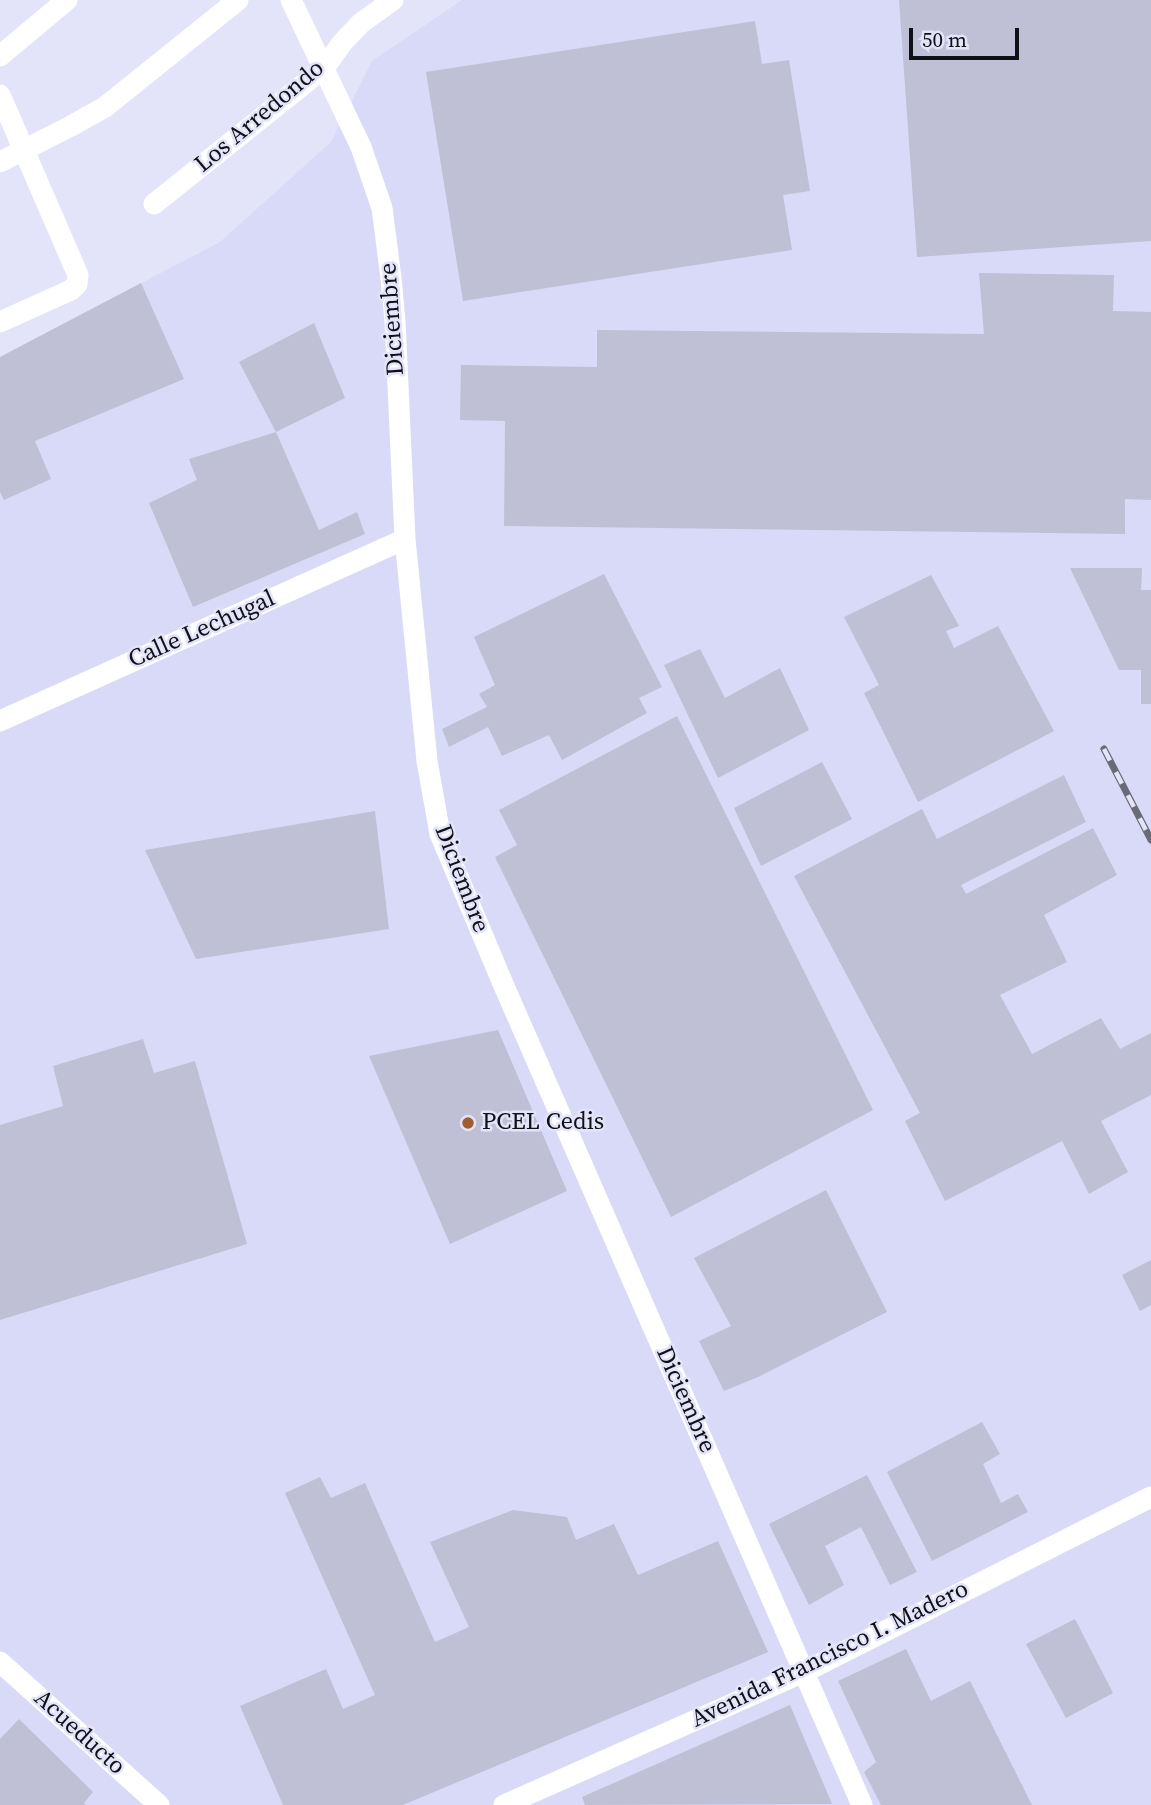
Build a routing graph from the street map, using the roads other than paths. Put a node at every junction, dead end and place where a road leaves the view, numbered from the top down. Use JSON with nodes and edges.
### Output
{"nodes":[{"id":1,"x":238,"y":0,"type":"edge"},
{"id":2,"x":291,"y":0,"type":"edge"},
{"id":3,"x":393,"y":0,"type":"edge"},
{"id":4,"x":66,"y":1,"type":"edge"},
{"id":5,"x":0,"y":57,"type":"edge"},
{"id":6,"x":324,"y":68,"type":"junction"},
{"id":7,"x":0,"y":95,"type":"edge"},
{"id":8,"x":24,"y":150,"type":"junction"},
{"id":9,"x":0,"y":162,"type":"edge"},
{"id":10,"x":154,"y":204,"type":"dead end"},
{"id":11,"x":0,"y":321,"type":"edge"},
{"id":12,"x":405,"y":539,"type":"junction"},
{"id":13,"x":0,"y":721,"type":"edge"},
{"id":14,"x":1151,"y":1497,"type":"edge"},
{"id":15,"x":0,"y":1662,"type":"edge"},
{"id":16,"x":804,"y":1672,"type":"junction"},
{"id":17,"x":159,"y":1805,"type":"edge"},
{"id":18,"x":504,"y":1805,"type":"edge"},
{"id":19,"x":862,"y":1805,"type":"edge"}],
"edges":[{"from":1,"to":8,"type":"street"},
{"from":2,"to":6,"type":"street","name":"Diciembre"},
{"from":3,"to":6,"type":"street","name":"Los Arredondo"},
{"from":4,"to":5,"type":"street"},
{"from":6,"to":10,"type":"street","name":"Los Arredondo"},
{"from":6,"to":12,"type":"street","name":"Diciembre"},
{"from":7,"to":8,"type":"street"},
{"from":8,"to":9,"type":"street"},
{"from":8,"to":11,"type":"street"},
{"from":12,"to":13,"type":"street","name":"Calle Lechugal"},
{"from":12,"to":16,"type":"street","name":"Diciembre"},
{"from":14,"to":16,"type":"street","name":"Avenida Francisco I. Madero"},
{"from":15,"to":17,"type":"street","name":"Acueducto"},
{"from":16,"to":18,"type":"street","name":"Avenida Francisco I. Madero"},
{"from":16,"to":19,"type":"street","name":"Diciembre"}]}
